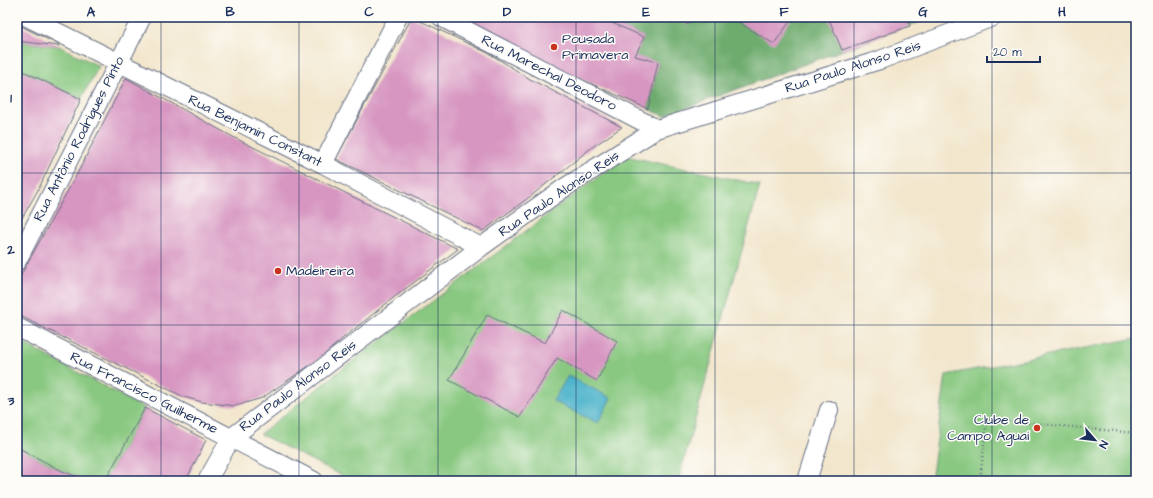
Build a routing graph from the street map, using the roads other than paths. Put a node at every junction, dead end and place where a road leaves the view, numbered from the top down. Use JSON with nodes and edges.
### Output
{"nodes":[{"id":1,"x":27,"y":17,"type":"edge"},
{"id":2,"x":142,"y":17,"type":"edge"},
{"id":3,"x":398,"y":17,"type":"edge"},
{"id":4,"x":441,"y":17,"type":"edge"},
{"id":5,"x":987,"y":20,"type":"edge"},
{"id":6,"x":118,"y":64,"type":"junction"},
{"id":7,"x":657,"y":129,"type":"junction"},
{"id":8,"x":323,"y":164,"type":"junction"},
{"id":9,"x":481,"y":247,"type":"junction"},
{"id":10,"x":17,"y":261,"type":"edge"},
{"id":11,"x":17,"y":327,"type":"edge"},
{"id":12,"x":828,"y":410,"type":"dead end"},
{"id":13,"x":230,"y":438,"type":"junction"},
{"id":14,"x":207,"y":481,"type":"edge"},
{"id":15,"x":314,"y":481,"type":"edge"},
{"id":16,"x":808,"y":481,"type":"edge"}],
"edges":[{"from":1,"to":6,"type":"street","name":"Rua Benjamin Constant"},
{"from":2,"to":6,"type":"street","name":"Rua Antônio Rodrigues Pinto"},
{"from":3,"to":8,"type":"street"},
{"from":4,"to":7,"type":"street","name":"Rua Marechal Deodoro"},
{"from":5,"to":7,"type":"street","name":"Rua Paulo Alonso Reis"},
{"from":6,"to":8,"type":"street","name":"Rua Benjamin Constant"},
{"from":6,"to":10,"type":"street","name":"Rua Antônio Rodrigues Pinto"},
{"from":7,"to":9,"type":"street","name":"Rua Paulo Alonso Reis"},
{"from":8,"to":9,"type":"street","name":"Rua Benjamin Constant"},
{"from":9,"to":13,"type":"street","name":"Rua Paulo Alonso Reis"},
{"from":11,"to":13,"type":"street","name":"Rua Francisco Guilherme"},
{"from":12,"to":16,"type":"street"},
{"from":13,"to":14,"type":"street","name":"Rua Paulo Alonso Reis"},
{"from":13,"to":15,"type":"street","name":"Rua Francisco Guilherme"}]}
